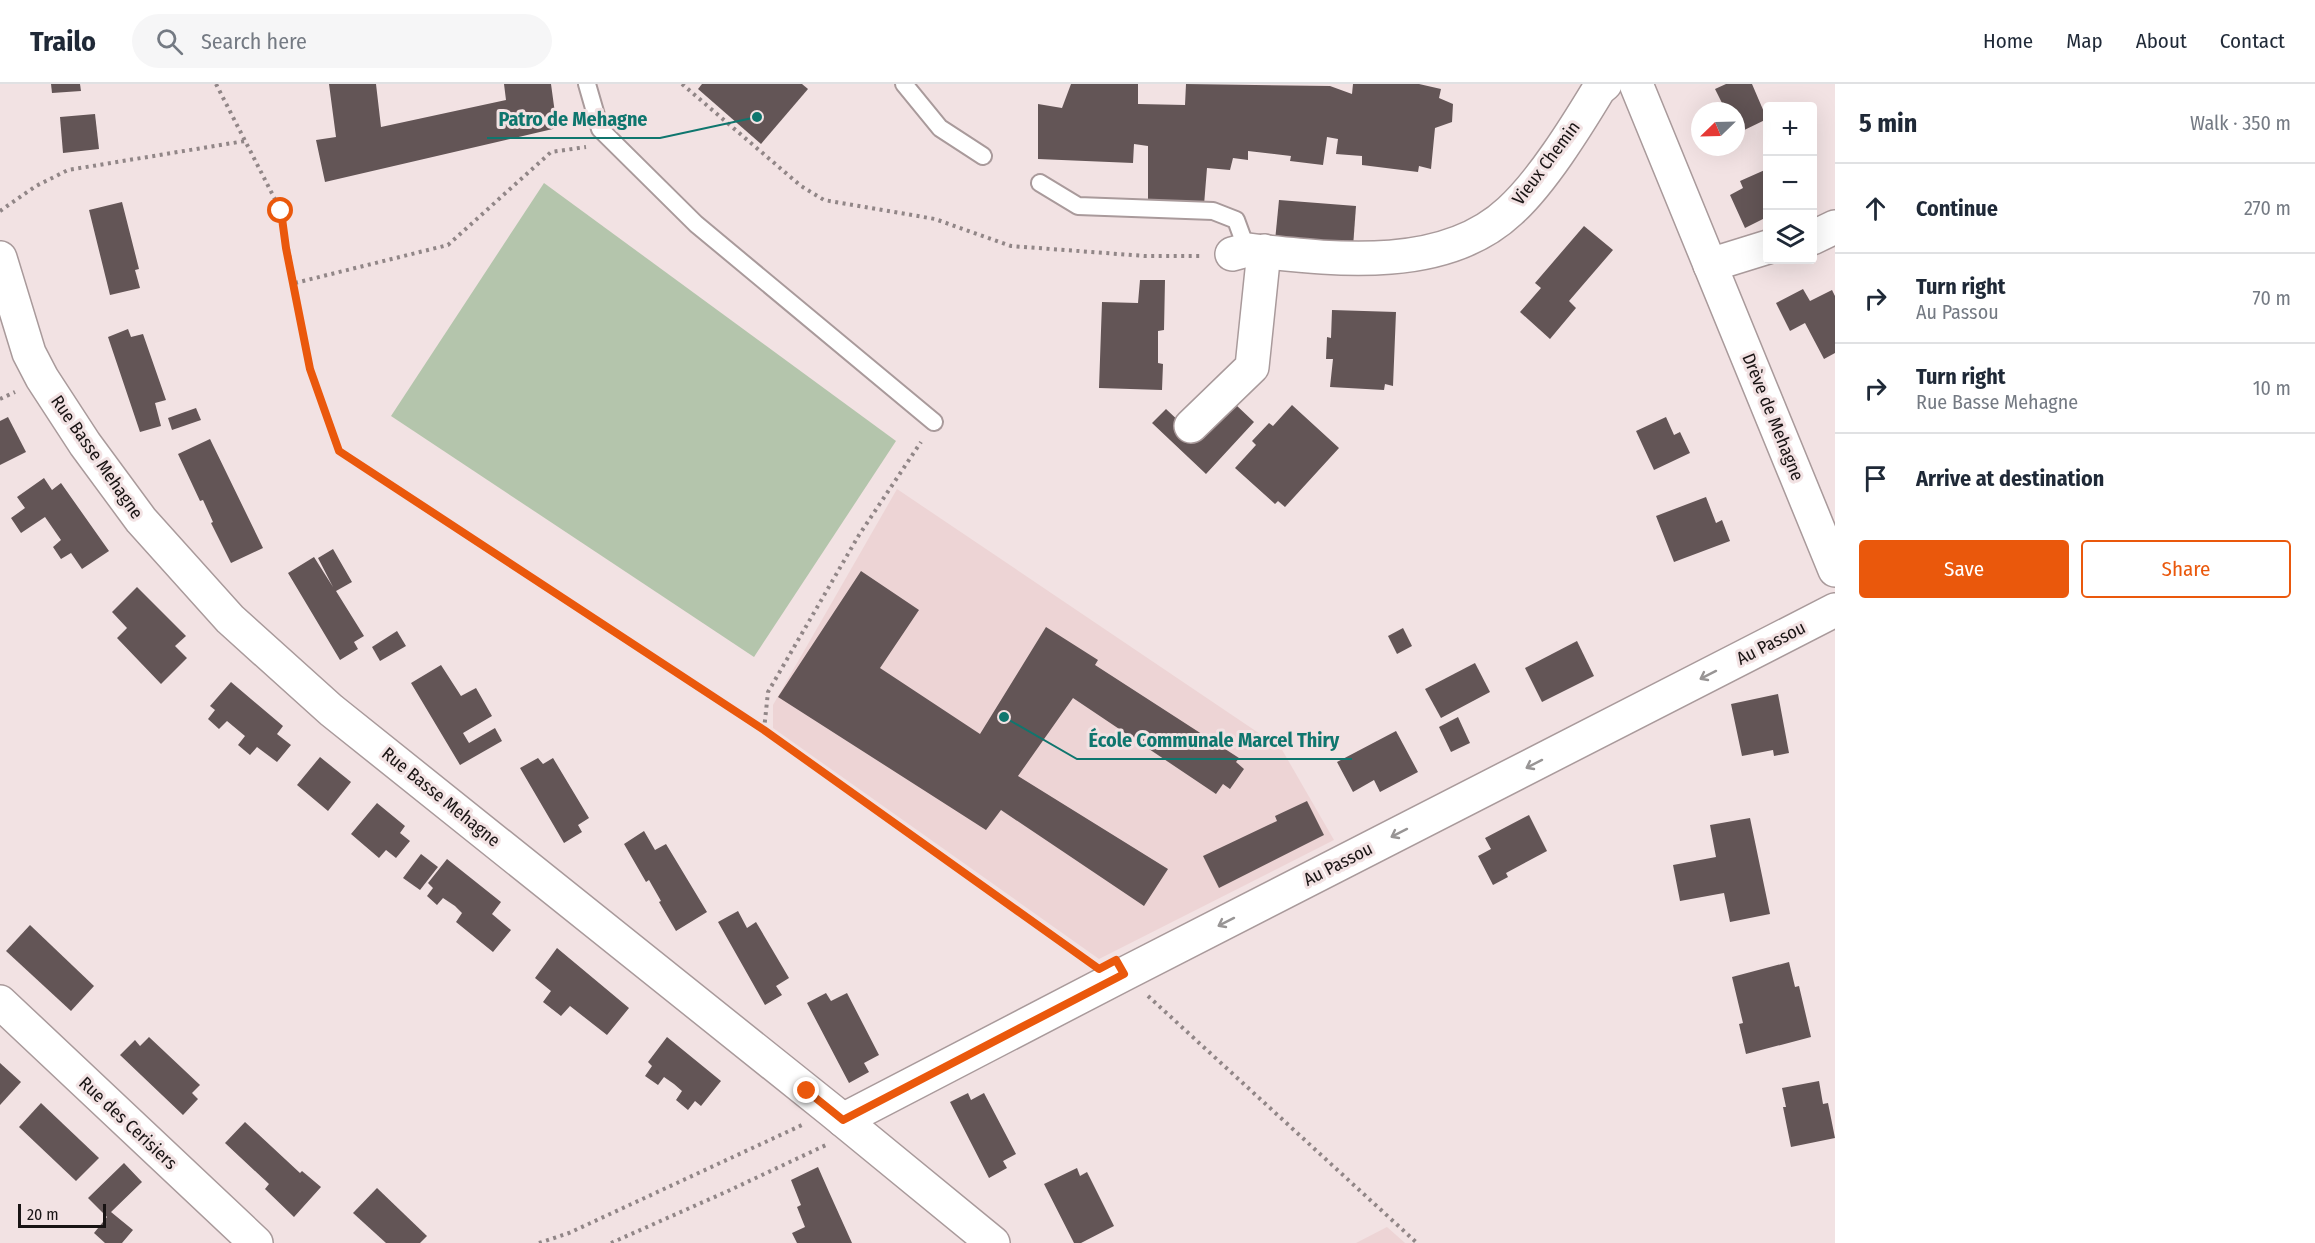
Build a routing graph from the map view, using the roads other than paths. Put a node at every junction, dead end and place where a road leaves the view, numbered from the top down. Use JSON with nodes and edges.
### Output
{"nodes":[{"id":1,"x":587,"y":84,"type":"edge"},
{"id":2,"x":904,"y":84,"type":"edge"},
{"id":3,"x":1605,"y":84,"type":"edge"},
{"id":4,"x":1636,"y":84,"type":"edge"},
{"id":5,"x":982,"y":156,"type":"dead end"},
{"id":6,"x":1040,"y":183,"type":"dead end"},
{"id":7,"x":1835,"y":227,"type":"edge"},
{"id":8,"x":1817,"y":236,"type":"edge"},
{"id":9,"x":1763,"y":249,"type":"edge"},
{"id":10,"x":1248,"y":252,"type":"junction"},
{"id":11,"x":0,"y":258,"type":"edge"},
{"id":12,"x":1710,"y":265,"type":"junction"},
{"id":13,"x":934,"y":422,"type":"road end"},
{"id":14,"x":1191,"y":426,"type":"dead end"},
{"id":15,"x":1835,"y":570,"type":"edge"},
{"id":16,"x":1835,"y":610,"type":"edge"},
{"id":17,"x":0,"y":1002,"type":"edge"},
{"id":18,"x":844,"y":1121,"type":"junction"},
{"id":19,"x":256,"y":1243,"type":"edge"},
{"id":20,"x":993,"y":1243,"type":"edge"}],
"edges":[{"from":1,"to":13,"type":"lane"},
{"from":2,"to":5,"type":"lane"},
{"from":3,"to":10,"type":"street","name":"Vieux Chemin"},
{"from":4,"to":12,"type":"street","name":"Drève de Mehagne"},
{"from":6,"to":10,"type":"lane"},
{"from":7,"to":8,"type":"street"},
{"from":9,"to":12,"type":"street"},
{"from":10,"to":14,"type":"street"},
{"from":11,"to":18,"type":"street","name":"Rue Basse Mehagne"},
{"from":12,"to":15,"type":"street","name":"Drève de Mehagne"},
{"from":16,"to":18,"type":"street","name":"Au Passou","one_way":true},
{"from":17,"to":19,"type":"street","name":"Rue des Cerisiers"},
{"from":18,"to":20,"type":"street","name":"Rue Basse Mehagne"}]}
